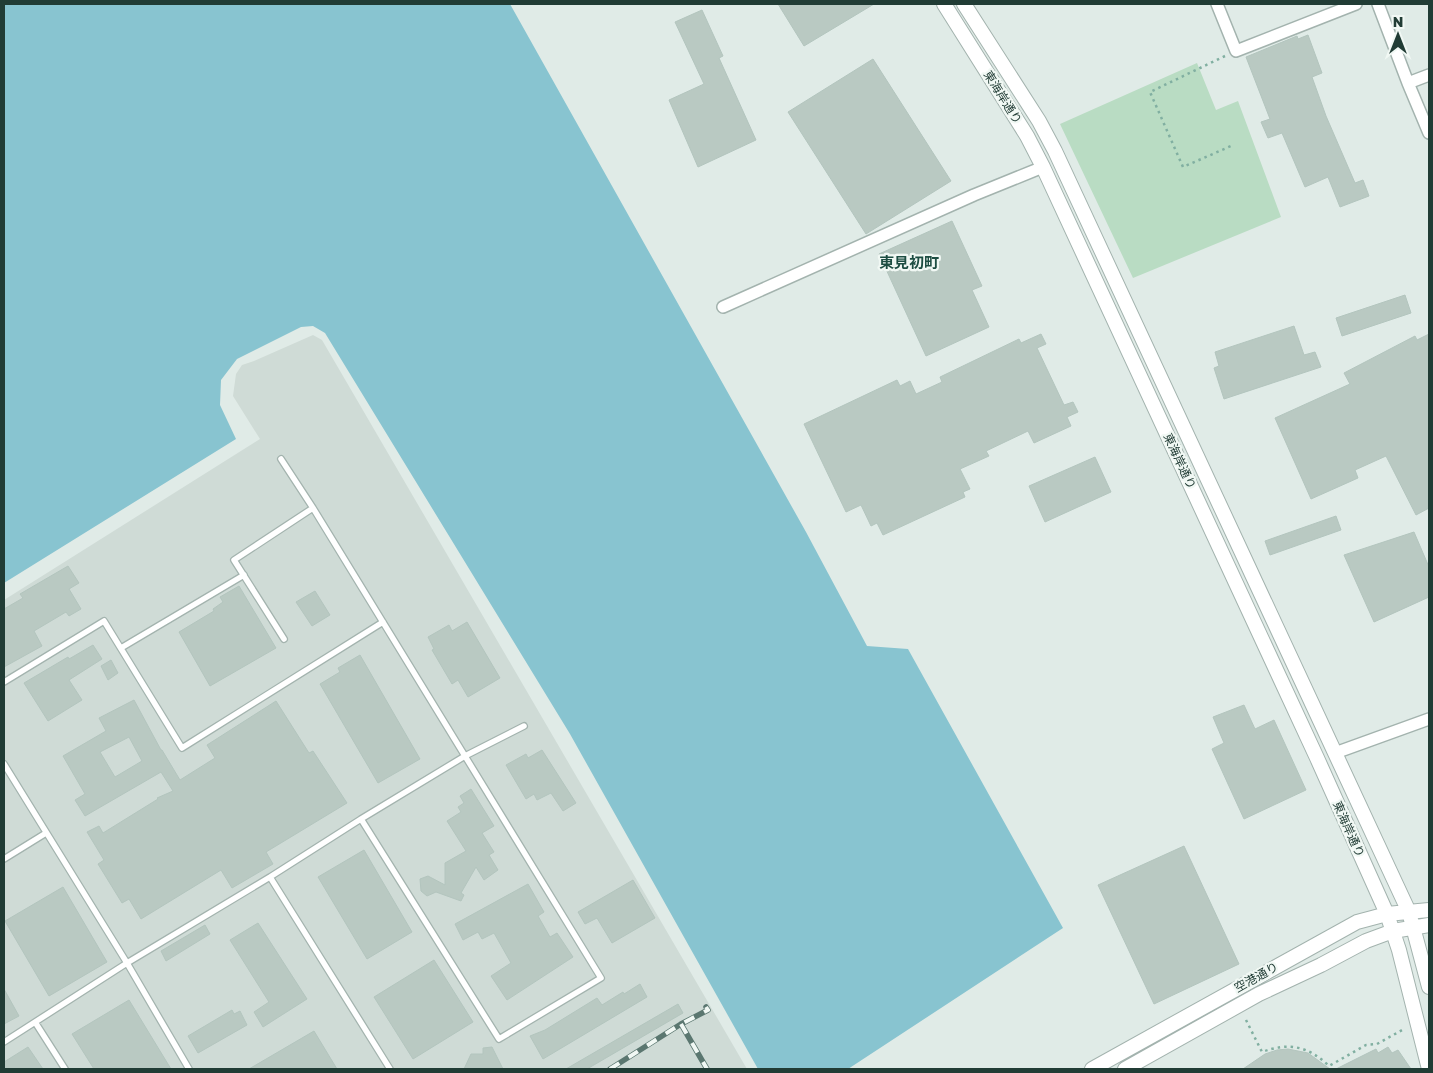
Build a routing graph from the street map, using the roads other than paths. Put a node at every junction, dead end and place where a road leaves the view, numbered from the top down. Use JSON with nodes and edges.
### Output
{"nodes":[{"id":1,"x":944,"y":4,"type":"edge"},
{"id":2,"x":964,"y":4,"type":"edge"},
{"id":3,"x":1217,"y":4,"type":"edge"},
{"id":4,"x":1356,"y":4,"type":"edge"},
{"id":5,"x":1378,"y":4,"type":"edge"},
{"id":6,"x":1429,"y":75,"type":"edge"},
{"id":7,"x":1408,"y":83,"type":"junction"},
{"id":8,"x":1429,"y":133,"type":"edge"},
{"id":9,"x":1043,"y":167,"type":"junction"},
{"id":10,"x":723,"y":308,"type":"dead end"},
{"id":11,"x":281,"y":459,"type":"dead end"},
{"id":12,"x":313,"y":508,"type":"junction"},
{"id":13,"x":244,"y":575,"type":"junction"},
{"id":14,"x":383,"y":622,"type":"junction"},
{"id":15,"x":284,"y":639,"type":"dead end"},
{"id":16,"x":121,"y":648,"type":"junction"},
{"id":17,"x":4,"y":682,"type":"edge"},
{"id":18,"x":1429,"y":719,"type":"edge"},
{"id":19,"x":524,"y":726,"type":"dead end"},
{"id":20,"x":1335,"y":753,"type":"junction"},
{"id":21,"x":466,"y":756,"type":"junction"},
{"id":22,"x":4,"y":764,"type":"edge"},
{"id":23,"x":361,"y":819,"type":"junction"},
{"id":24,"x":46,"y":833,"type":"junction"},
{"id":25,"x":4,"y":859,"type":"edge"},
{"id":26,"x":270,"y":877,"type":"junction"},
{"id":27,"x":1429,"y":910,"type":"edge"},
{"id":28,"x":1409,"y":912,"type":"junction"},
{"id":29,"x":1386,"y":914,"type":"junction"},
{"id":30,"x":1429,"y":924,"type":"edge"},
{"id":31,"x":1413,"y":926,"type":"junction"},
{"id":32,"x":1393,"y":931,"type":"junction"},
{"id":33,"x":127,"y":963,"type":"junction"},
{"id":34,"x":1429,"y":986,"type":"edge"},
{"id":35,"x":35,"y":1022,"type":"junction"},
{"id":36,"x":4,"y":1042,"type":"edge"},
{"id":37,"x":65,"y":1069,"type":"edge"},
{"id":38,"x":189,"y":1069,"type":"edge"},
{"id":39,"x":390,"y":1069,"type":"edge"},
{"id":40,"x":1092,"y":1069,"type":"edge"},
{"id":41,"x":1125,"y":1069,"type":"edge"},
{"id":42,"x":1429,"y":1069,"type":"edge"}],
"edges":[{"from":1,"to":9,"type":"street","name":"東海岸通り"},
{"from":2,"to":20,"type":"street","name":"東海岸通り"},
{"from":3,"to":4,"type":"street"},
{"from":5,"to":7,"type":"street"},
{"from":6,"to":7,"type":"street"},
{"from":7,"to":8,"type":"street"},
{"from":9,"to":10,"type":"street"},
{"from":9,"to":29,"type":"street","name":"東海岸通り"},
{"from":11,"to":12,"type":"lane"},
{"from":12,"to":13,"type":"lane"},
{"from":12,"to":14,"type":"lane"},
{"from":13,"to":15,"type":"lane"},
{"from":13,"to":16,"type":"lane"},
{"from":14,"to":16,"type":"lane"},
{"from":14,"to":21,"type":"lane"},
{"from":16,"to":17,"type":"lane"},
{"from":18,"to":20,"type":"street"},
{"from":19,"to":21,"type":"lane"},
{"from":20,"to":28,"type":"street","name":"東海岸通り"},
{"from":21,"to":23,"type":"lane"},
{"from":21,"to":23,"type":"lane"},
{"from":22,"to":24,"type":"lane"},
{"from":23,"to":26,"type":"lane"},
{"from":24,"to":25,"type":"lane"},
{"from":24,"to":33,"type":"lane"},
{"from":26,"to":33,"type":"lane"},
{"from":26,"to":39,"type":"lane"},
{"from":27,"to":28,"type":"street","name":"空港通り"},
{"from":28,"to":29,"type":"street","name":"空港通り"},
{"from":28,"to":31,"type":"street","name":"東海岸通り"},
{"from":29,"to":32,"type":"street","name":"東海岸通り"},
{"from":29,"to":40,"type":"street","name":"空港通り"},
{"from":30,"to":31,"type":"street"},
{"from":31,"to":32,"type":"street"},
{"from":31,"to":34,"type":"street","name":"東海岸通り"},
{"from":32,"to":41,"type":"street"},
{"from":32,"to":42,"type":"street","name":"東海岸通り"},
{"from":33,"to":35,"type":"lane"},
{"from":33,"to":38,"type":"lane"},
{"from":35,"to":36,"type":"lane"},
{"from":35,"to":37,"type":"lane"}]}
